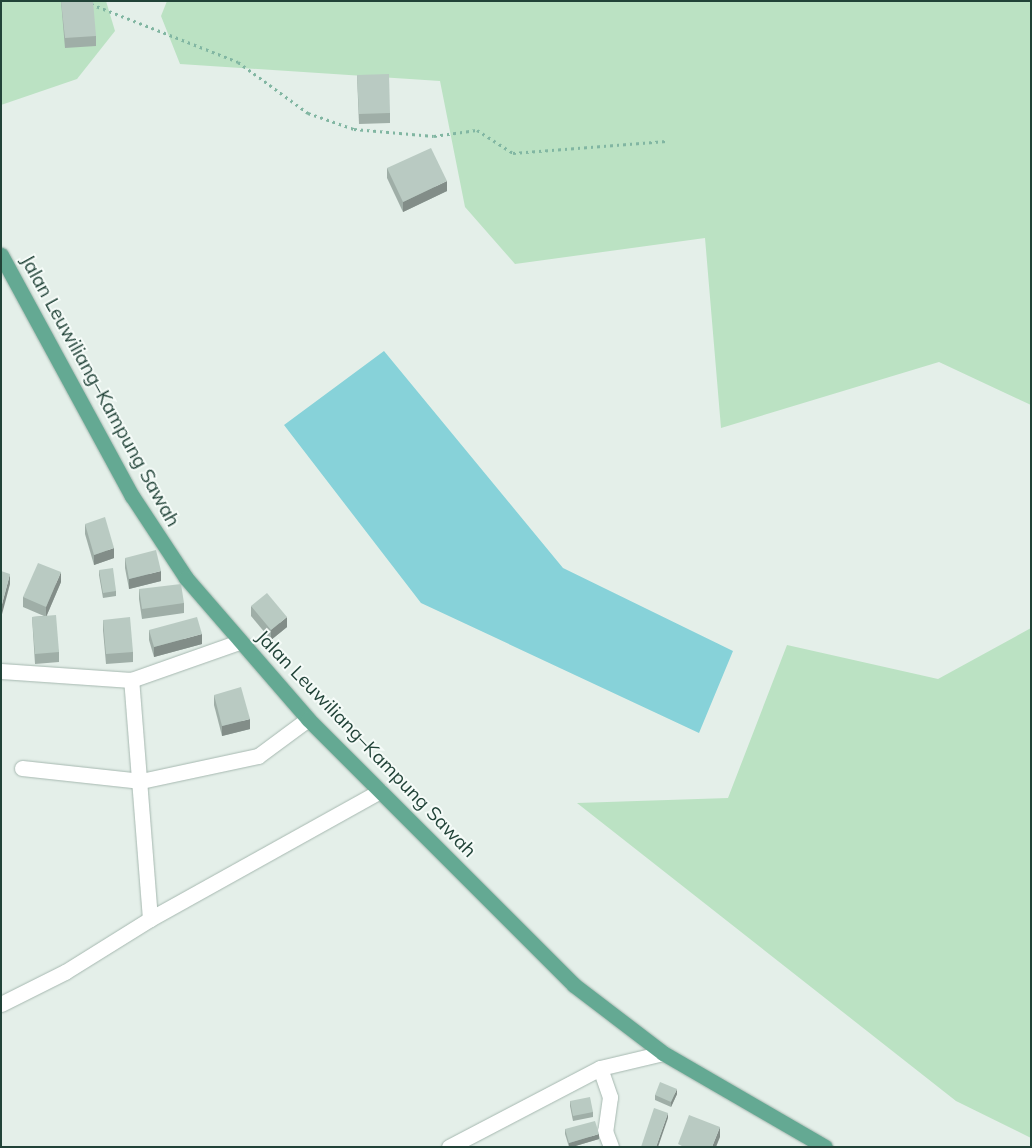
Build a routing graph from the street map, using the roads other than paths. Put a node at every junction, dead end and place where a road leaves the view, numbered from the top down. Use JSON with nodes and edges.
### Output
{"nodes":[{"id":1,"x":1,"y":255,"type":"edge"},
{"id":2,"x":240,"y":642,"type":"junction"},
{"id":3,"x":1,"y":671,"type":"edge"},
{"id":4,"x":131,"y":680,"type":"junction"},
{"id":5,"x":308,"y":718,"type":"junction"},
{"id":6,"x":22,"y":768,"type":"dead end"},
{"id":7,"x":142,"y":782,"type":"junction"},
{"id":8,"x":380,"y":791,"type":"junction"},
{"id":9,"x":150,"y":919,"type":"junction"},
{"id":10,"x":1,"y":1004,"type":"edge"},
{"id":11,"x":664,"y":1053,"type":"junction"},
{"id":12,"x":600,"y":1068,"type":"junction"},
{"id":13,"x":448,"y":1147,"type":"edge"},
{"id":14,"x":610,"y":1147,"type":"edge"},
{"id":15,"x":825,"y":1147,"type":"edge"}],
"edges":[{"from":1,"to":2,"type":"main road","name":"Jalan Leuwiliang–Kampung Sawah"},
{"from":2,"to":4,"type":"street"},
{"from":2,"to":5,"type":"main road","name":"Jalan Leuwiliang–Kampung Sawah"},
{"from":3,"to":4,"type":"street"},
{"from":4,"to":7,"type":"street"},
{"from":5,"to":7,"type":"street"},
{"from":5,"to":8,"type":"main road","name":"Jalan Leuwiliang–Kampung Sawah"},
{"from":6,"to":7,"type":"street"},
{"from":7,"to":9,"type":"street"},
{"from":8,"to":9,"type":"street"},
{"from":8,"to":11,"type":"main road","name":"Jalan Leuwiliang–Kampung Sawah"},
{"from":9,"to":10,"type":"street"},
{"from":11,"to":12,"type":"street"},
{"from":11,"to":15,"type":"main road","name":"Jalan Leuwiliang–Kampung Sawah"},
{"from":12,"to":13,"type":"street"},
{"from":12,"to":14,"type":"street"}]}
